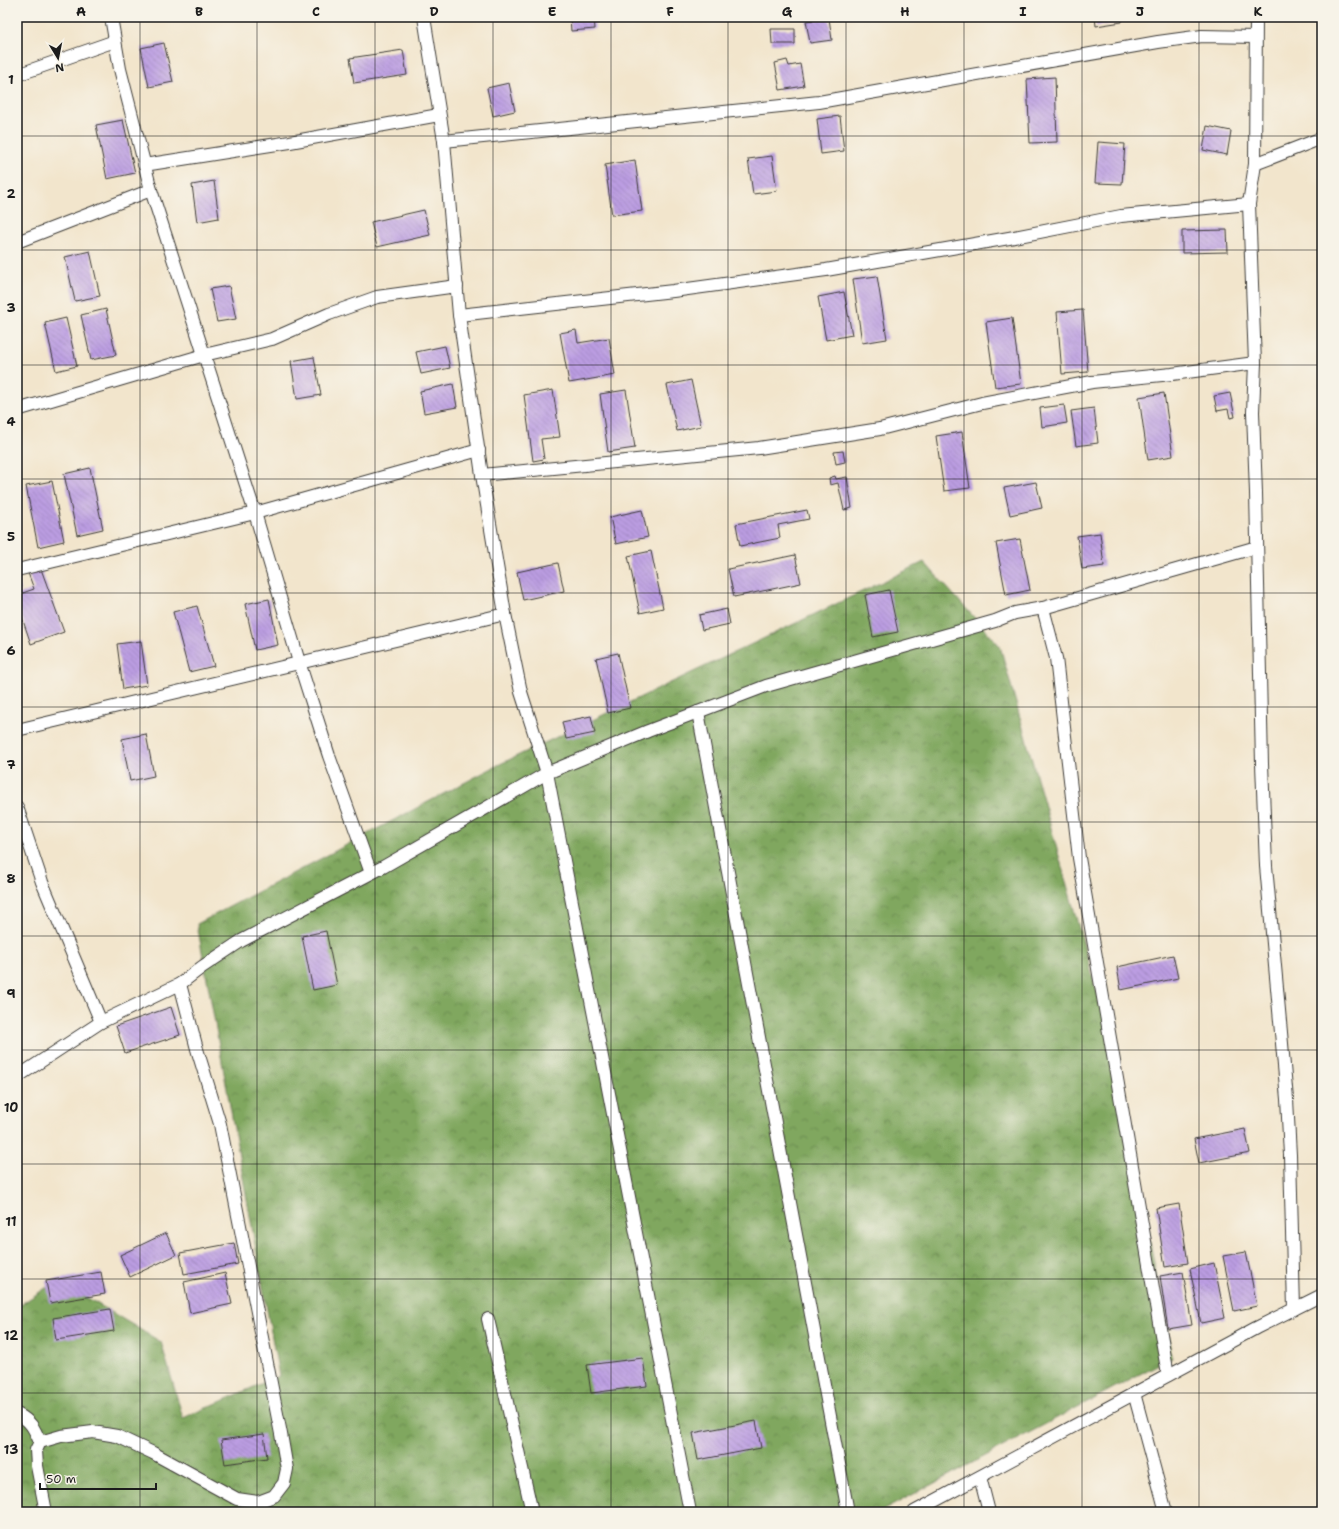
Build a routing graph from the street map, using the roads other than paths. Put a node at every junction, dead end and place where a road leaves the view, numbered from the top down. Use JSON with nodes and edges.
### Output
{"nodes":[{"id":1,"x":111,"y":17,"type":"edge"},
{"id":2,"x":424,"y":17,"type":"edge"},
{"id":3,"x":1256,"y":17,"type":"edge"},
{"id":4,"x":1255,"y":37,"type":"junction"},
{"id":5,"x":115,"y":41,"type":"junction"},
{"id":6,"x":17,"y":75,"type":"edge"},
{"id":7,"x":440,"y":115,"type":"junction"},
{"id":8,"x":1322,"y":138,"type":"edge"},
{"id":9,"x":444,"y":141,"type":"junction"},
{"id":10,"x":1256,"y":164,"type":"junction"},
{"id":11,"x":144,"y":165,"type":"junction"},
{"id":12,"x":151,"y":190,"type":"junction"},
{"id":13,"x":1249,"y":204,"type":"junction"},
{"id":14,"x":17,"y":242,"type":"edge"},
{"id":15,"x":457,"y":286,"type":"junction"},
{"id":16,"x":460,"y":315,"type":"junction"},
{"id":17,"x":204,"y":355,"type":"junction"},
{"id":18,"x":1256,"y":364,"type":"junction"},
{"id":19,"x":17,"y":410,"type":"edge"},
{"id":20,"x":479,"y":450,"type":"junction"},
{"id":21,"x":482,"y":475,"type":"junction"},
{"id":22,"x":255,"y":513,"type":"junction"},
{"id":23,"x":1257,"y":547,"type":"junction"},
{"id":24,"x":17,"y":570,"type":"edge"},
{"id":25,"x":1043,"y":608,"type":"junction"},
{"id":26,"x":505,"y":614,"type":"junction"},
{"id":27,"x":299,"y":662,"type":"junction"},
{"id":28,"x":698,"y":712,"type":"junction"},
{"id":29,"x":17,"y":730,"type":"edge"},
{"id":30,"x":546,"y":773,"type":"junction"},
{"id":31,"x":17,"y":807,"type":"edge"},
{"id":32,"x":371,"y":873,"type":"junction"},
{"id":33,"x":180,"y":984,"type":"junction"},
{"id":34,"x":101,"y":1022,"type":"junction"},
{"id":35,"x":17,"y":1077,"type":"edge"},
{"id":36,"x":1322,"y":1296,"type":"edge"},
{"id":37,"x":1294,"y":1309,"type":"junction"},
{"id":38,"x":488,"y":1319,"type":"dead end"},
{"id":39,"x":1168,"y":1375,"type":"junction"},
{"id":40,"x":1134,"y":1393,"type":"junction"},
{"id":41,"x":17,"y":1414,"type":"edge"},
{"id":42,"x":40,"y":1442,"type":"junction"},
{"id":43,"x":980,"y":1477,"type":"junction"},
{"id":44,"x":46,"y":1512,"type":"edge"},
{"id":45,"x":532,"y":1512,"type":"edge"},
{"id":46,"x":690,"y":1512,"type":"edge"},
{"id":47,"x":848,"y":1512,"type":"edge"},
{"id":48,"x":914,"y":1512,"type":"edge"},
{"id":49,"x":989,"y":1512,"type":"edge"},
{"id":50,"x":1166,"y":1512,"type":"edge"}],
"edges":[{"from":1,"to":5,"type":"street"},
{"from":2,"to":7,"type":"street"},
{"from":3,"to":4,"type":"street"},
{"from":4,"to":9,"type":"street"},
{"from":4,"to":10,"type":"street"},
{"from":5,"to":6,"type":"street"},
{"from":5,"to":11,"type":"street"},
{"from":7,"to":9,"type":"street"},
{"from":7,"to":11,"type":"street"},
{"from":8,"to":10,"type":"street"},
{"from":9,"to":15,"type":"street"},
{"from":10,"to":13,"type":"street"},
{"from":11,"to":12,"type":"street"},
{"from":12,"to":14,"type":"street"},
{"from":12,"to":17,"type":"street"},
{"from":13,"to":16,"type":"street"},
{"from":13,"to":18,"type":"street"},
{"from":15,"to":16,"type":"street"},
{"from":15,"to":17,"type":"street"},
{"from":16,"to":20,"type":"street"},
{"from":17,"to":19,"type":"street"},
{"from":17,"to":22,"type":"street"},
{"from":18,"to":21,"type":"street"},
{"from":18,"to":23,"type":"street"},
{"from":20,"to":21,"type":"street"},
{"from":20,"to":22,"type":"street"},
{"from":21,"to":26,"type":"street"},
{"from":22,"to":24,"type":"street"},
{"from":22,"to":27,"type":"street"},
{"from":23,"to":25,"type":"street"},
{"from":23,"to":37,"type":"street"},
{"from":25,"to":28,"type":"street"},
{"from":25,"to":39,"type":"street"},
{"from":26,"to":27,"type":"street"},
{"from":26,"to":30,"type":"street"},
{"from":27,"to":29,"type":"street"},
{"from":27,"to":32,"type":"street"},
{"from":28,"to":30,"type":"street"},
{"from":28,"to":47,"type":"street"},
{"from":30,"to":32,"type":"street"},
{"from":30,"to":46,"type":"street"},
{"from":31,"to":34,"type":"street"},
{"from":32,"to":33,"type":"street"},
{"from":33,"to":34,"type":"street"},
{"from":33,"to":42,"type":"street"},
{"from":34,"to":35,"type":"street"},
{"from":36,"to":37,"type":"street"},
{"from":37,"to":39,"type":"street"},
{"from":38,"to":45,"type":"street"},
{"from":39,"to":40,"type":"street"},
{"from":40,"to":43,"type":"street"},
{"from":40,"to":50,"type":"street"},
{"from":41,"to":42,"type":"street"},
{"from":42,"to":44,"type":"street"},
{"from":43,"to":48,"type":"street"},
{"from":43,"to":49,"type":"street"}]}
